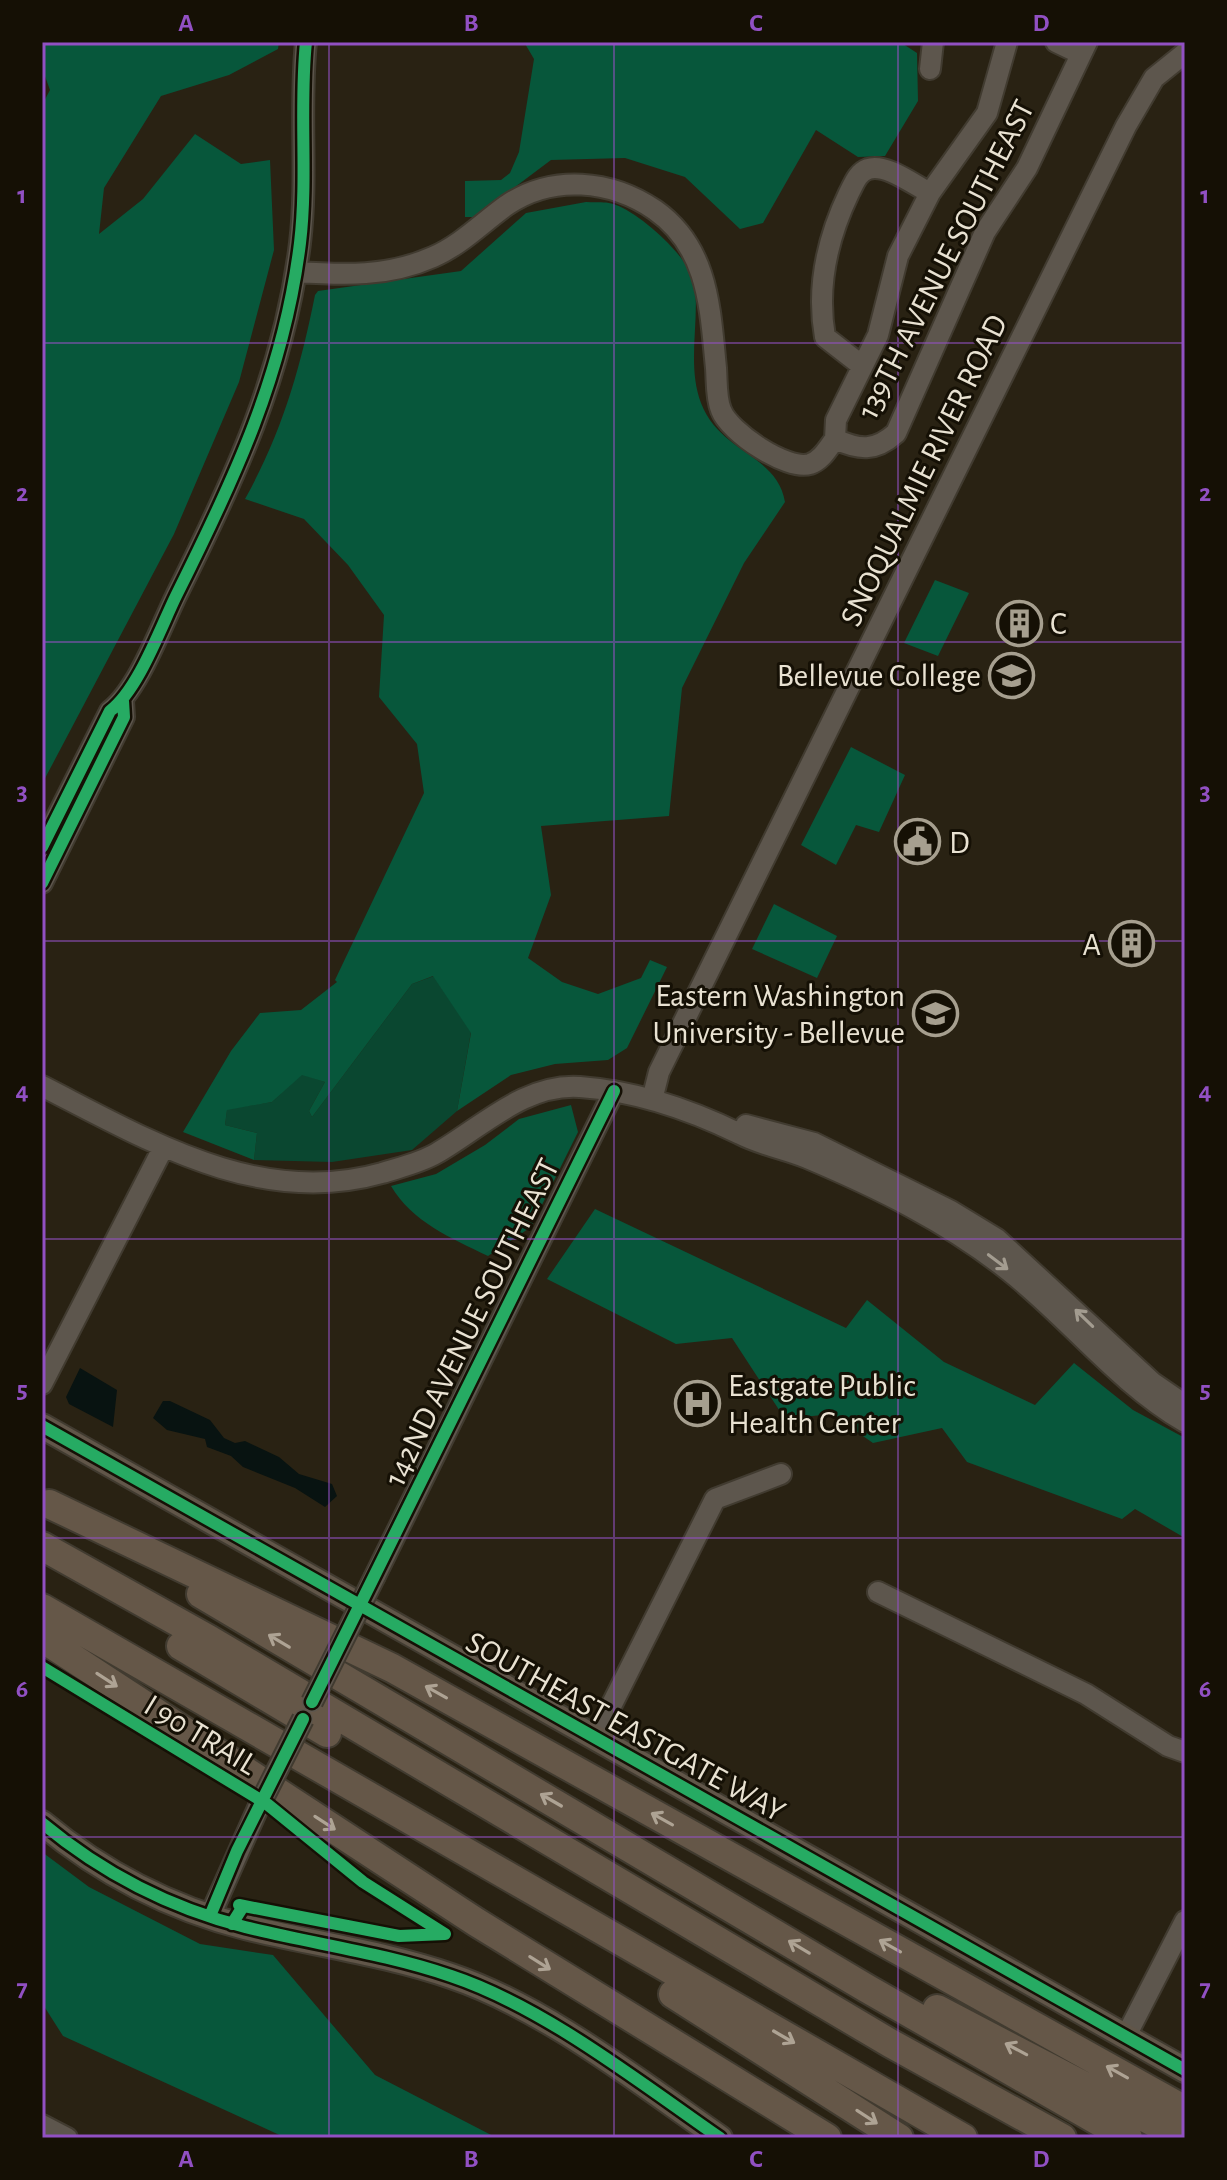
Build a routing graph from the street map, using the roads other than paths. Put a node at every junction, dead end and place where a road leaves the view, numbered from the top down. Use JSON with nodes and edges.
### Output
{"nodes":[{"id":1,"x":306,"y":42,"type":"edge"},
{"id":2,"x":933,"y":42,"type":"edge"},
{"id":3,"x":1007,"y":42,"type":"edge"},
{"id":4,"x":1056,"y":42,"type":"edge"},
{"id":5,"x":1084,"y":48,"type":"edge"},
{"id":6,"x":1185,"y":53,"type":"edge"},
{"id":7,"x":930,"y":69,"type":"dead end"},
{"id":8,"x":930,"y":193,"type":"junction"},
{"id":9,"x":296,"y":272,"type":"junction"},
{"id":10,"x":861,"y":365,"type":"junction"},
{"id":11,"x":835,"y":439,"type":"junction"},
{"id":12,"x":123,"y":701,"type":"junction"},
{"id":13,"x":42,"y":847,"type":"edge"},
{"id":14,"x":42,"y":883,"type":"edge"},
{"id":15,"x":42,"y":1086,"type":"edge"},
{"id":16,"x":614,"y":1091,"type":"junction"},
{"id":17,"x":652,"y":1100,"type":"junction"},
{"id":18,"x":726,"y":1125,"type":"junction"},
{"id":19,"x":163,"y":1148,"type":"junction"},
{"id":20,"x":42,"y":1384,"type":"edge"},
{"id":21,"x":1185,"y":1405,"type":"edge"},
{"id":22,"x":1185,"y":1422,"type":"edge"},
{"id":23,"x":42,"y":1426,"type":"edge"},
{"id":24,"x":781,"y":1474,"type":"dead end"},
{"id":25,"x":45,"y":1502,"type":"edge"},
{"id":26,"x":42,"y":1546,"type":"edge"},
{"id":27,"x":42,"y":1566,"type":"edge"},
{"id":28,"x":878,"y":1592,"type":"dead end"},
{"id":29,"x":42,"y":1608,"type":"edge"},
{"id":30,"x":42,"y":1638,"type":"edge"},
{"id":31,"x":205,"y":1649,"type":"junction"},
{"id":32,"x":160,"y":1676,"type":"junction"},
{"id":33,"x":308,"y":1711,"type":"junction"},
{"id":34,"x":349,"y":1735,"type":"junction"},
{"id":35,"x":595,"y":1738,"type":"junction"},
{"id":36,"x":1185,"y":1752,"type":"edge"},
{"id":37,"x":42,"y":1823,"type":"edge"},
{"id":38,"x":210,"y":1916,"type":"junction"},
{"id":39,"x":1185,"y":1921,"type":"edge"},
{"id":40,"x":866,"y":1988,"type":"junction"},
{"id":41,"x":1126,"y":2036,"type":"junction"},
{"id":42,"x":1185,"y":2070,"type":"edge"},
{"id":43,"x":1185,"y":2110,"type":"edge"},
{"id":44,"x":42,"y":2125,"type":"edge"},
{"id":45,"x":67,"y":2138,"type":"edge"},
{"id":46,"x":720,"y":2138,"type":"edge"},
{"id":47,"x":827,"y":2138,"type":"edge"},
{"id":48,"x":899,"y":2138,"type":"edge"},
{"id":49,"x":963,"y":2138,"type":"edge"},
{"id":50,"x":1027,"y":2138,"type":"edge"},
{"id":51,"x":1062,"y":2138,"type":"edge"},
{"id":52,"x":1128,"y":2138,"type":"edge"},
{"id":53,"x":1184,"y":2138,"type":"edge"}],
"edges":[{"from":1,"to":9,"type":"street"},
{"from":2,"to":7,"type":"street"},
{"from":3,"to":8,"type":"street","name":"139TH AVENUE SOUTHEAST"},
{"from":4,"to":5,"type":"street","name":"139TH AVENUE SOUTHEAST"},
{"from":5,"to":11,"type":"street","name":"139TH AVENUE SOUTHEAST"},
{"from":6,"to":17,"type":"street","name":"SNOQUALMIE RIVER ROAD"},
{"from":8,"to":10,"type":"street","name":"139TH AVENUE SOUTHEAST"},
{"from":8,"to":10,"type":"street","name":"139TH AVENUE SOUTHEAST"},
{"from":9,"to":11,"type":"street","name":"139TH AVENUE SOUTHEAST"},
{"from":9,"to":12,"type":"street"},
{"from":10,"to":11,"type":"street","name":"139TH AVENUE SOUTHEAST"},
{"from":12,"to":13,"type":"street"},
{"from":12,"to":14,"type":"street"},
{"from":15,"to":19,"type":"street"},
{"from":16,"to":17,"type":"street"},
{"from":16,"to":19,"type":"street"},
{"from":16,"to":33,"type":"street","name":"142ND AVENUE SOUTHEAST","bridge":true},
{"from":17,"to":18,"type":"street"},
{"from":21,"to":18,"type":"street","one_way":true},
{"from":18,"to":22,"type":"street","one_way":true},
{"from":19,"to":20,"type":"street"},
{"from":23,"to":35,"type":"main road","name":"SOUTHEAST EASTGATE WAY"},
{"from":24,"to":35,"type":"street"},
{"from":40,"to":25,"type":"highway","one_way":true},
{"from":43,"to":25,"type":"highway","one_way":true},
{"from":26,"to":31,"type":"highway"},
{"from":27,"to":31,"type":"highway"},
{"from":28,"to":36,"type":"street"},
{"from":29,"to":32,"type":"highway"},
{"from":30,"to":47,"type":"highway","one_way":true},
{"from":31,"to":33,"type":"highway"},
{"from":32,"to":48,"type":"highway","one_way":true},
{"from":32,"to":49,"type":"highway","one_way":true},
{"from":33,"to":34,"type":"highway"},
{"from":33,"to":38,"type":"street","name":"142ND AVENUE SOUTHEAST","bridge":true},
{"from":34,"to":50,"type":"highway"},
{"from":34,"to":51,"type":"highway"},
{"from":35,"to":41,"type":"main road","name":"SOUTHEAST EASTGATE WAY"},
{"from":37,"to":38,"type":"main road"},
{"from":38,"to":46,"type":"main road"},
{"from":39,"to":41,"type":"street"},
{"from":40,"to":52,"type":"highway"},
{"from":53,"to":40,"type":"highway","one_way":true},
{"from":41,"to":42,"type":"main road","name":"SOUTHEAST EASTGATE WAY"},
{"from":44,"to":45,"type":"street"}]}
